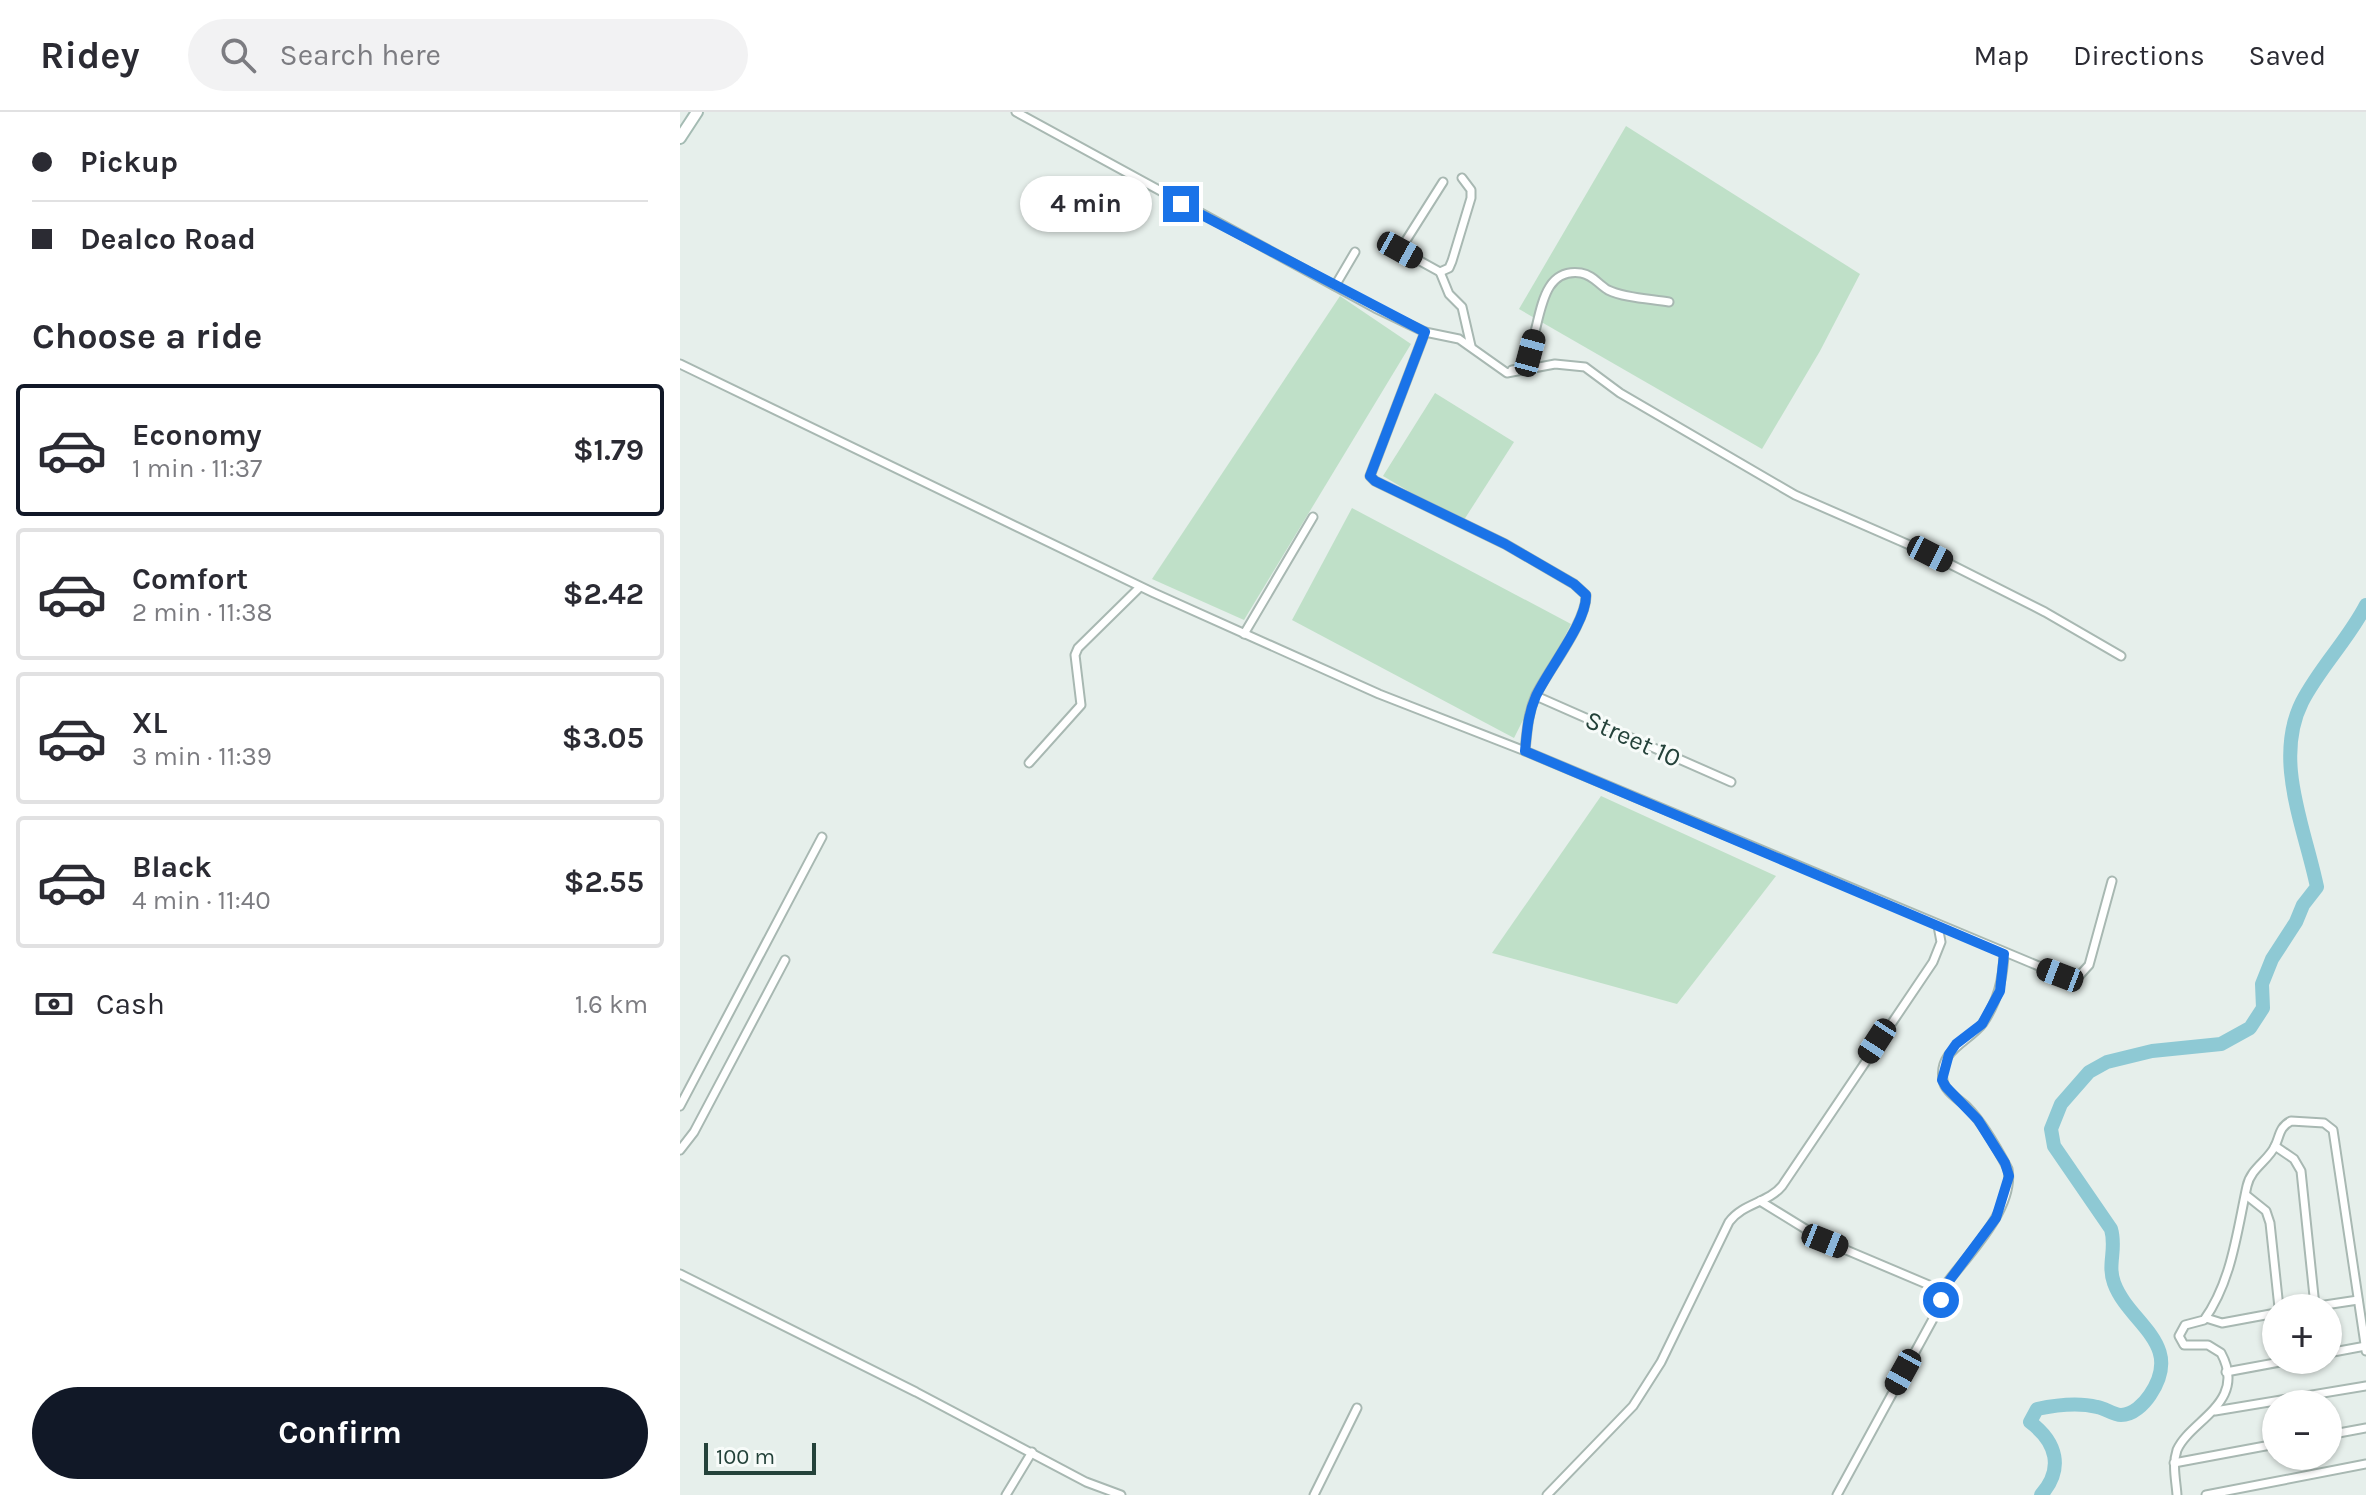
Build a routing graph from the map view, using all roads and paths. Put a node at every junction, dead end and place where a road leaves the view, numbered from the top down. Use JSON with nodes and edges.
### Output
{"nodes":[{"id":1,"x":697,"y":112,"type":"edge"},
{"id":2,"x":1016,"y":112,"type":"edge"},
{"id":3,"x":684,"y":124,"type":"edge"},
{"id":4,"x":680,"y":138,"type":"edge"},
{"id":5,"x":1462,"y":178,"type":"dead end"},
{"id":6,"x":1443,"y":182,"type":"dead end"},
{"id":7,"x":1355,"y":252,"type":"dead end"},
{"id":8,"x":1440,"y":272,"type":"junction"},
{"id":9,"x":1335,"y":286,"type":"junction"},
{"id":10,"x":1669,"y":302,"type":"dead end"},
{"id":11,"x":1425,"y":332,"type":"junction"},
{"id":12,"x":1471,"y":346,"type":"junction"},
{"id":13,"x":680,"y":364,"type":"edge"},
{"id":14,"x":1502,"y":370,"type":"junction"},
{"id":15,"x":1313,"y":517,"type":"dead end"},
{"id":16,"x":1140,"y":587,"type":"junction"},
{"id":17,"x":1244,"y":634,"type":"junction"},
{"id":18,"x":2121,"y":656,"type":"dead end"},
{"id":19,"x":1536,"y":696,"type":"junction"},
{"id":20,"x":1525,"y":751,"type":"junction"},
{"id":21,"x":1029,"y":763,"type":"dead end"},
{"id":22,"x":1731,"y":782,"type":"dead end"},
{"id":23,"x":822,"y":837,"type":"dead end"},
{"id":24,"x":2112,"y":881,"type":"dead end"},
{"id":25,"x":1938,"y":926,"type":"junction"},
{"id":26,"x":2004,"y":954,"type":"junction"},
{"id":27,"x":785,"y":960,"type":"dead end"},
{"id":28,"x":680,"y":1106,"type":"edge"},
{"id":29,"x":2275,"y":1146,"type":"junction"},
{"id":30,"x":680,"y":1150,"type":"edge"},
{"id":31,"x":2246,"y":1195,"type":"junction"},
{"id":32,"x":1760,"y":1201,"type":"junction"},
{"id":33,"x":680,"y":1274,"type":"edge"},
{"id":34,"x":1943,"y":1291,"type":"junction"},
{"id":35,"x":2277,"y":1294,"type":"edge"},
{"id":36,"x":2314,"y":1294,"type":"edge"},
{"id":37,"x":2358,"y":1300,"type":"junction"},
{"id":38,"x":2342,"y":1302,"type":"edge"},
{"id":39,"x":2262,"y":1314,"type":"edge"},
{"id":40,"x":2206,"y":1318,"type":"junction"},
{"id":41,"x":2366,"y":1348,"type":"edge"},
{"id":42,"x":2342,"y":1351,"type":"edge"},
{"id":43,"x":2262,"y":1365,"type":"edge"},
{"id":44,"x":2226,"y":1372,"type":"junction"},
{"id":45,"x":2366,"y":1386,"type":"edge"},
{"id":46,"x":1357,"y":1408,"type":"dead end"},
{"id":47,"x":2215,"y":1411,"type":"junction"},
{"id":48,"x":2366,"y":1428,"type":"edge"},
{"id":49,"x":2342,"y":1432,"type":"edge"},
{"id":50,"x":2262,"y":1447,"type":"edge"},
{"id":51,"x":1032,"y":1452,"type":"junction"},
{"id":52,"x":2174,"y":1463,"type":"junction"},
{"id":53,"x":2366,"y":1464,"type":"edge"},
{"id":54,"x":1006,"y":1495,"type":"edge"},
{"id":55,"x":1121,"y":1495,"type":"edge"},
{"id":56,"x":1314,"y":1495,"type":"edge"},
{"id":57,"x":1547,"y":1495,"type":"edge"},
{"id":58,"x":1837,"y":1495,"type":"edge"},
{"id":59,"x":2177,"y":1495,"type":"edge"},
{"id":60,"x":2206,"y":1495,"type":"edge"}],
"edges":[{"from":1,"to":3,"type":"street"},
{"from":2,"to":9,"type":"street"},
{"from":3,"to":4,"type":"street"},
{"from":5,"to":8,"type":"street"},
{"from":6,"to":8,"type":"street"},
{"from":7,"to":9,"type":"street"},
{"from":8,"to":12,"type":"street"},
{"from":9,"to":11,"type":"street"},
{"from":10,"to":14,"type":"street"},
{"from":11,"to":12,"type":"street"},
{"from":11,"to":19,"type":"street"},
{"from":12,"to":14,"type":"street"},
{"from":13,"to":16,"type":"street"},
{"from":14,"to":18,"type":"street"},
{"from":15,"to":17,"type":"street"},
{"from":16,"to":17,"type":"street"},
{"from":16,"to":21,"type":"street"},
{"from":17,"to":20,"type":"street"},
{"from":19,"to":20,"type":"street"},
{"from":19,"to":22,"type":"street","name":"Street 10"},
{"from":20,"to":25,"type":"street"},
{"from":23,"to":28,"type":"street"},
{"from":24,"to":26,"type":"street"},
{"from":25,"to":26,"type":"street"},
{"from":25,"to":32,"type":"street"},
{"from":26,"to":34,"type":"street"},
{"from":27,"to":30,"type":"street"},
{"from":29,"to":31,"type":"street"},
{"from":29,"to":36,"type":"street"},
{"from":29,"to":37,"type":"street"},
{"from":31,"to":35,"type":"street"},
{"from":31,"to":40,"type":"street"},
{"from":32,"to":34,"type":"street"},
{"from":32,"to":57,"type":"street"},
{"from":33,"to":51,"type":"street"},
{"from":34,"to":58,"type":"street"},
{"from":37,"to":38,"type":"street"},
{"from":37,"to":41,"type":"street"},
{"from":39,"to":40,"type":"street"},
{"from":40,"to":44,"type":"street"},
{"from":41,"to":42,"type":"street"},
{"from":43,"to":44,"type":"street"},
{"from":44,"to":47,"type":"street"},
{"from":45,"to":47,"type":"street"},
{"from":46,"to":56,"type":"street"},
{"from":47,"to":52,"type":"street"},
{"from":48,"to":49,"type":"street"},
{"from":50,"to":52,"type":"street"},
{"from":51,"to":54,"type":"street"},
{"from":51,"to":55,"type":"street"},
{"from":52,"to":59,"type":"street"},
{"from":53,"to":60,"type":"street"}]}
